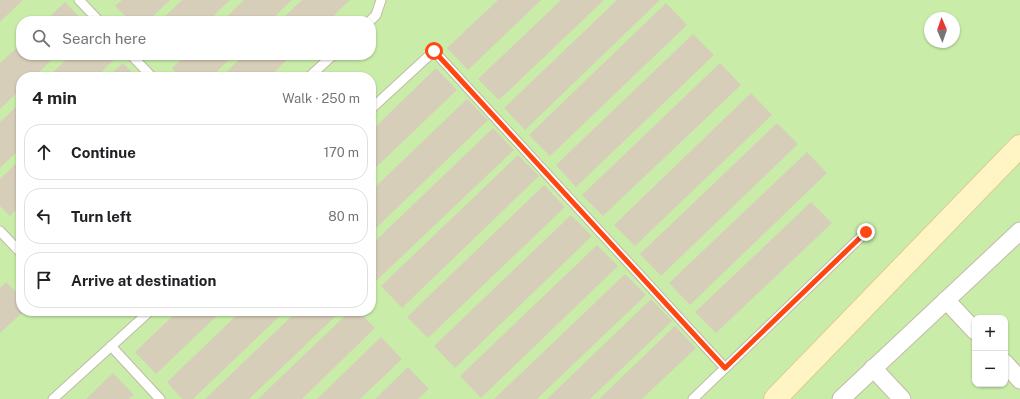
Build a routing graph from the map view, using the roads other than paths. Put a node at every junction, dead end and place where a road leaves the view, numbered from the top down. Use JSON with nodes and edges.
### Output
{"nodes":[{"id":1,"x":79,"y":0,"type":"edge"},
{"id":2,"x":381,"y":0,"type":"edge"},
{"id":3,"x":94,"y":16,"type":"edge"},
{"id":4,"x":375,"y":16,"type":"edge"},
{"id":5,"x":136,"y":60,"type":"edge"},
{"id":6,"x":328,"y":60,"type":"edge"},
{"id":7,"x":147,"y":72,"type":"edge"},
{"id":8,"x":314,"y":72,"type":"edge"},
{"id":9,"x":376,"y":104,"type":"edge"},
{"id":10,"x":1020,"y":146,"type":"edge"},
{"id":11,"x":0,"y":231,"type":"edge"},
{"id":12,"x":866,"y":232,"type":"dead end"},
{"id":13,"x":1018,"y":237,"type":"edge"},
{"id":14,"x":16,"y":248,"type":"edge"},
{"id":15,"x":946,"y":300,"type":"junction"},
{"id":16,"x":144,"y":316,"type":"edge"},
{"id":17,"x":972,"y":328,"type":"edge"},
{"id":18,"x":111,"y":346,"type":"junction"},
{"id":19,"x":1008,"y":366,"type":"edge"},
{"id":20,"x":725,"y":368,"type":"junction"},
{"id":21,"x":873,"y":368,"type":"junction"},
{"id":22,"x":1020,"y":380,"type":"edge"},
{"id":23,"x":53,"y":399,"type":"edge"},
{"id":24,"x":160,"y":399,"type":"edge"},
{"id":25,"x":693,"y":399,"type":"edge"},
{"id":26,"x":775,"y":399,"type":"edge"},
{"id":27,"x":841,"y":399,"type":"edge"},
{"id":28,"x":902,"y":399,"type":"edge"}],
"edges":[{"from":1,"to":3,"type":"lane"},
{"from":2,"to":4,"type":"lane"},
{"from":5,"to":7,"type":"lane"},
{"from":6,"to":8,"type":"lane"},
{"from":9,"to":20,"type":"lane"},
{"from":10,"to":26,"type":"main road"},
{"from":11,"to":14,"type":"lane"},
{"from":12,"to":20,"type":"lane"},
{"from":13,"to":15,"type":"street"},
{"from":15,"to":17,"type":"street"},
{"from":15,"to":21,"type":"street"},
{"from":16,"to":18,"type":"lane"},
{"from":18,"to":23,"type":"lane"},
{"from":18,"to":24,"type":"lane"},
{"from":19,"to":22,"type":"street"},
{"from":20,"to":25,"type":"lane"},
{"from":21,"to":27,"type":"street"},
{"from":21,"to":28,"type":"street"}]}
